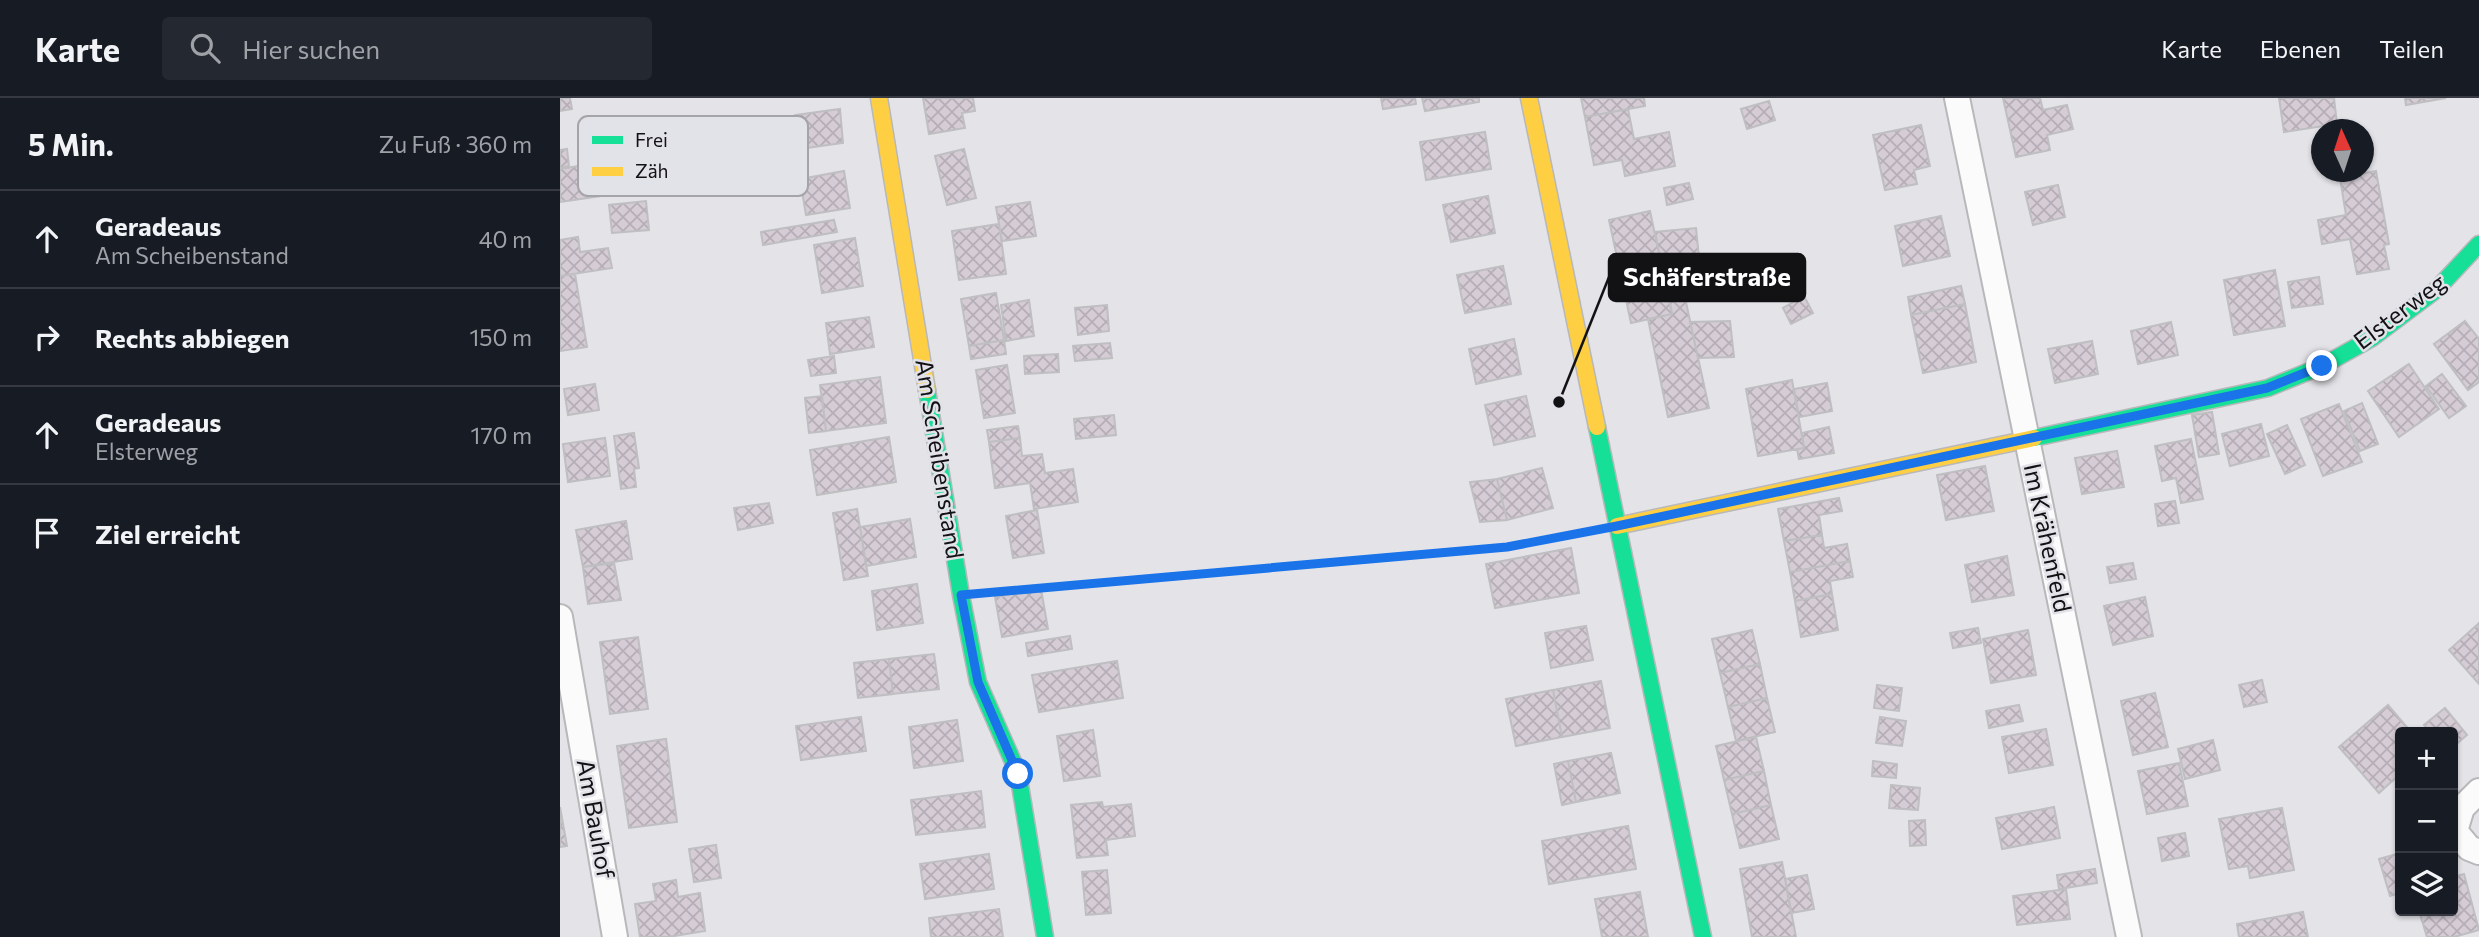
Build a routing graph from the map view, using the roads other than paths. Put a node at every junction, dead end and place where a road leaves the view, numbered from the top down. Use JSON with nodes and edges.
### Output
{"nodes":[{"id":1,"x":879,"y":98,"type":"edge"},
{"id":2,"x":1529,"y":98,"type":"edge"},
{"id":3,"x":1957,"y":98,"type":"edge"},
{"id":4,"x":2479,"y":244,"type":"edge"},
{"id":5,"x":2027,"y":440,"type":"junction"},
{"id":6,"x":1617,"y":526,"type":"junction"},
{"id":7,"x":560,"y":617,"type":"edge"},
{"id":8,"x":2479,"y":791,"type":"edge"},
{"id":9,"x":2479,"y":852,"type":"edge"},
{"id":10,"x":615,"y":937,"type":"edge"},
{"id":11,"x":1045,"y":937,"type":"edge"},
{"id":12,"x":1703,"y":937,"type":"edge"},
{"id":13,"x":2130,"y":937,"type":"edge"}],
"edges":[{"from":1,"to":11,"type":"street","name":"Am Scheibenstand"},
{"from":2,"to":6,"type":"street"},
{"from":3,"to":5,"type":"street","name":"Im Krähenfeld"},
{"from":4,"to":5,"type":"street","name":"Elsterweg"},
{"from":5,"to":6,"type":"street","name":"Elsterweg"},
{"from":5,"to":13,"type":"street","name":"Im Krähenfeld"},
{"from":6,"to":12,"type":"street"},
{"from":7,"to":10,"type":"street","name":"Am Bauhof"},
{"from":8,"to":9,"type":"street"}]}
